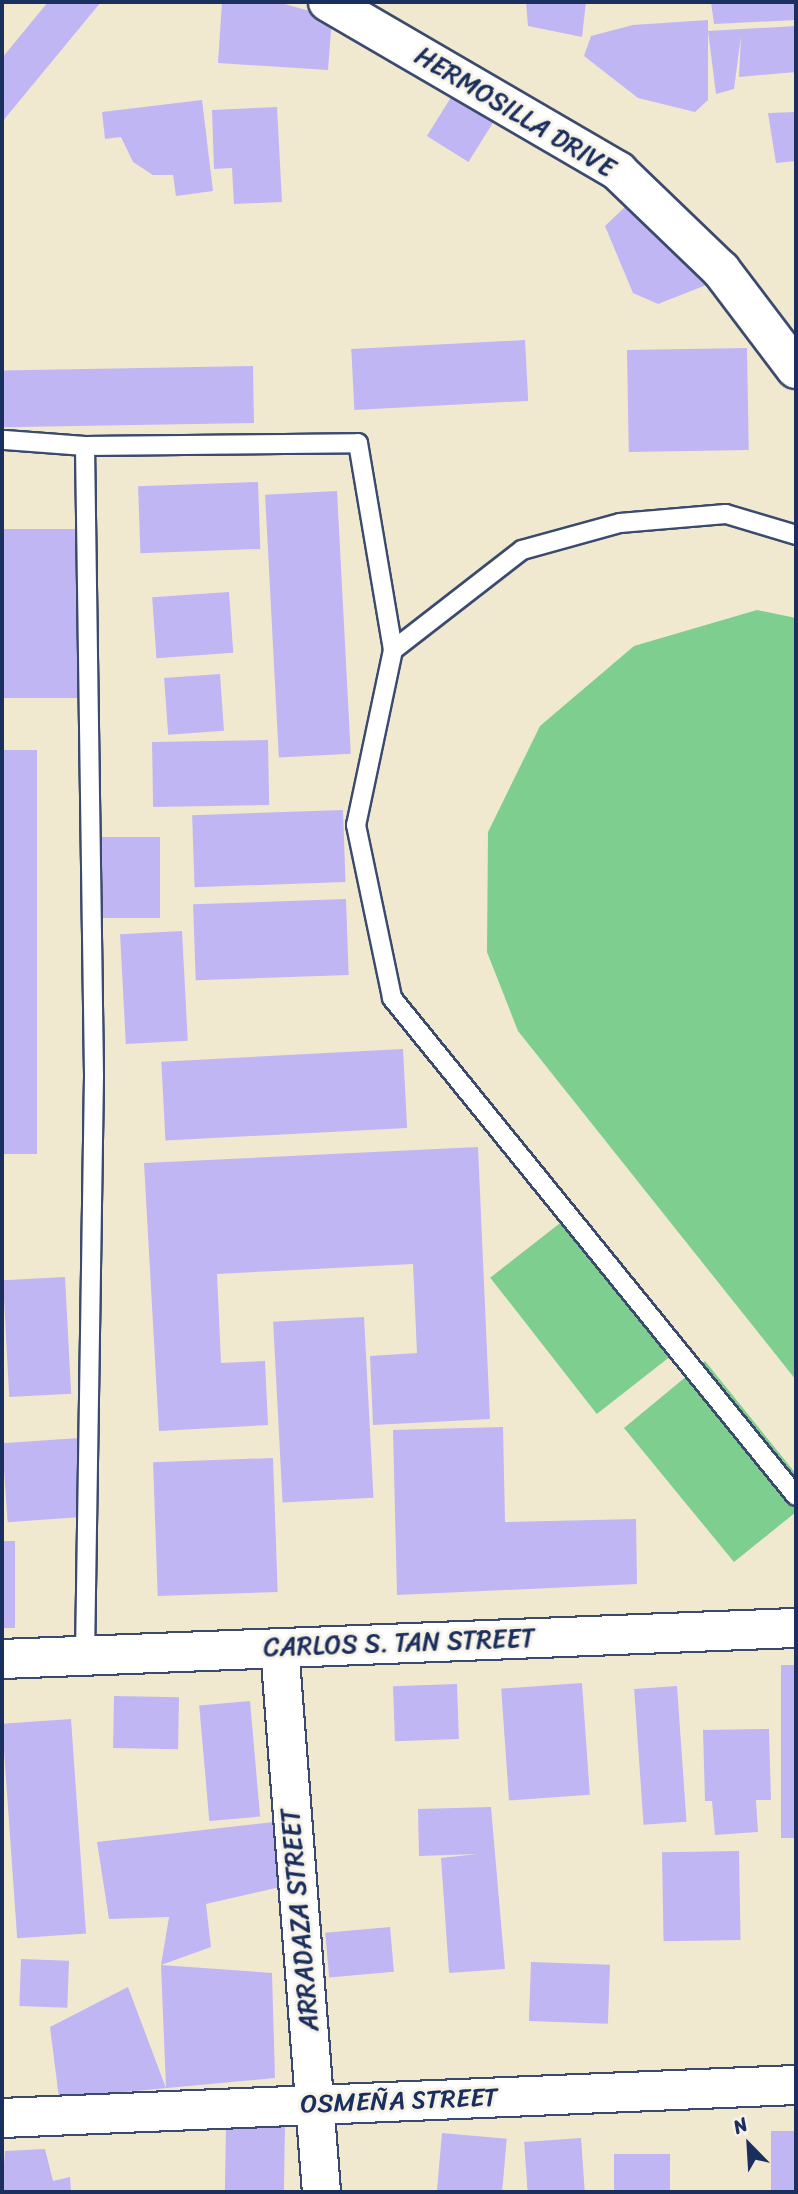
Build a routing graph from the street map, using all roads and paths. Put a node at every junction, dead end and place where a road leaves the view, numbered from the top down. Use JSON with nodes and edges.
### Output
{"nodes":[{"id":1,"x":328,"y":2,"type":"edge"},
{"id":2,"x":796,"y":369,"type":"edge"},
{"id":3,"x":5,"y":440,"type":"dead end"},
{"id":4,"x":85,"y":446,"type":"junction"},
{"id":5,"x":796,"y":535,"type":"edge"},
{"id":6,"x":393,"y":650,"type":"junction"},
{"id":7,"x":796,"y":1496,"type":"edge"},
{"id":8,"x":796,"y":1628,"type":"edge"},
{"id":9,"x":279,"y":1647,"type":"junction"},
{"id":10,"x":85,"y":1656,"type":"junction"},
{"id":11,"x":2,"y":1659,"type":"edge"},
{"id":12,"x":796,"y":2085,"type":"edge"},
{"id":13,"x":315,"y":2105,"type":"junction"},
{"id":14,"x":2,"y":2119,"type":"edge"},
{"id":15,"x":321,"y":2192,"type":"edge"}],
"edges":[{"from":1,"to":2,"type":"main road","name":"HERMOSILLA DRIVE"},
{"from":3,"to":4,"type":"lane"},
{"from":4,"to":6,"type":"lane"},
{"from":4,"to":10,"type":"lane"},
{"from":5,"to":6,"type":"lane"},
{"from":6,"to":7,"type":"lane"},
{"from":8,"to":9,"type":"main road","name":"CARLOS S. TAN STREET"},
{"from":9,"to":10,"type":"main road","name":"CARLOS S. TAN STREET"},
{"from":9,"to":13,"type":"street","name":"ARRADAZA STREET"},
{"from":10,"to":11,"type":"main road","name":"CARLOS S. TAN STREET"},
{"from":12,"to":13,"type":"main road","name":"OSMEÑA STREET"},
{"from":13,"to":14,"type":"main road","name":"OSMEÑA STREET"},
{"from":13,"to":15,"type":"street","name":"ARRADAZA STREET"}]}
